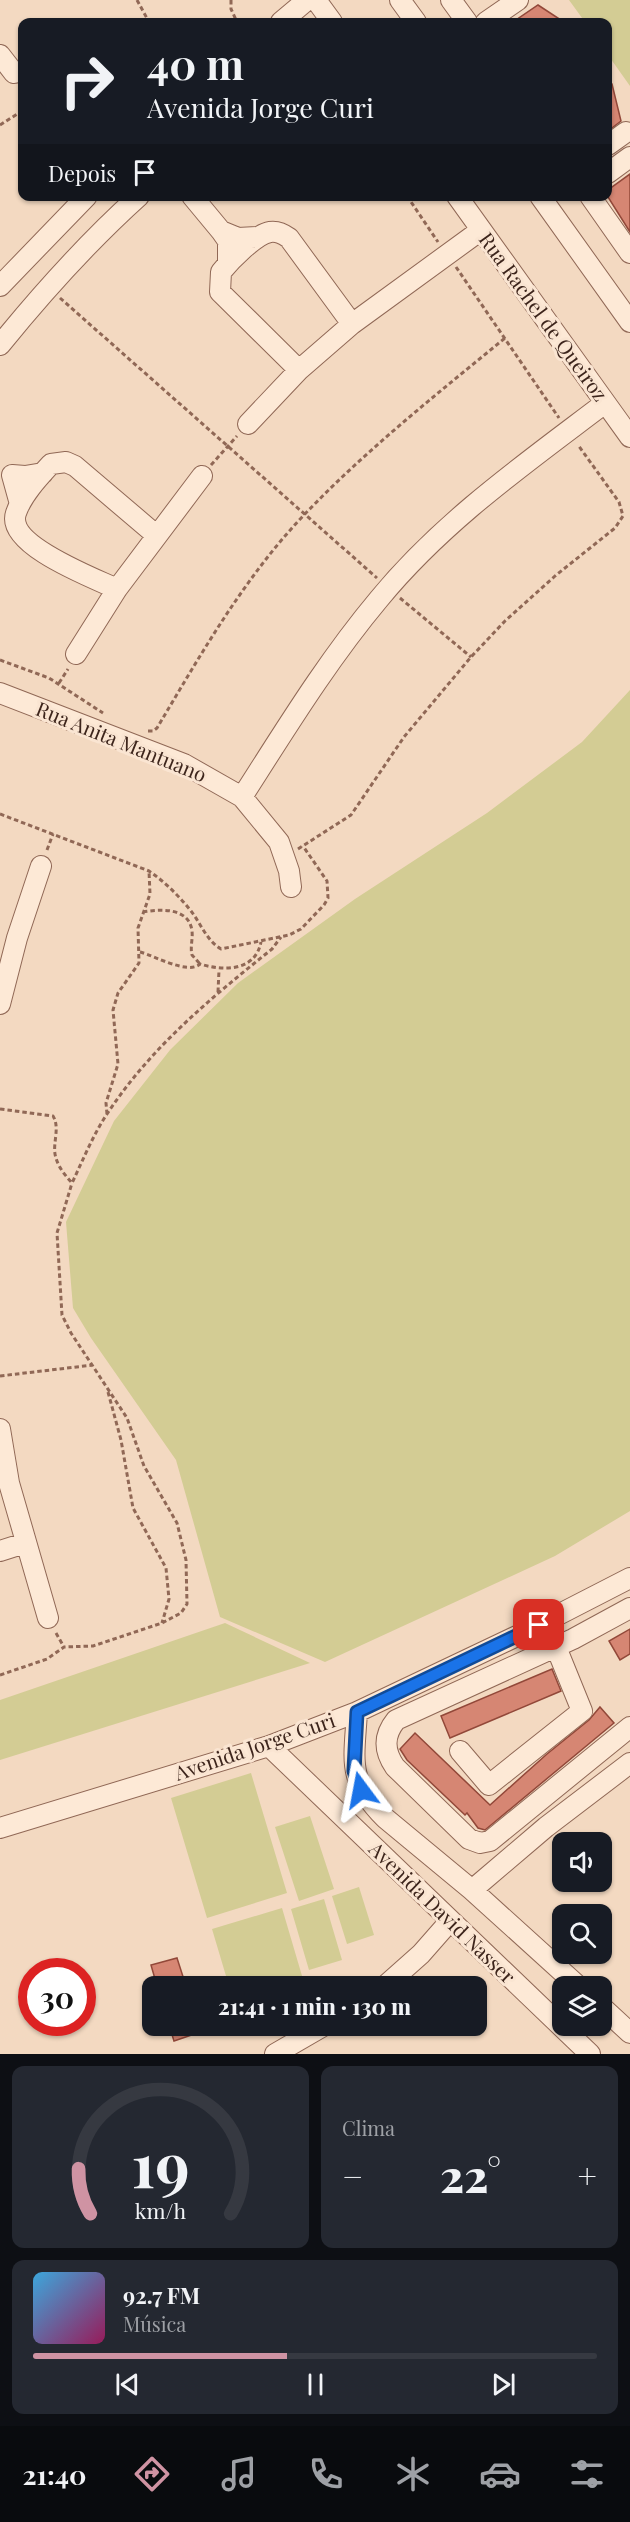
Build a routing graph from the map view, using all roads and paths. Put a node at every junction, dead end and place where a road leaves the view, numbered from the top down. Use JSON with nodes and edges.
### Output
{"nodes":[{"id":1,"x":137,"y":0,"type":"edge"},
{"id":2,"x":231,"y":0,"type":"edge"},
{"id":3,"x":307,"y":0,"type":"edge"},
{"id":4,"x":316,"y":0,"type":"edge"},
{"id":5,"x":400,"y":0,"type":"edge"},
{"id":6,"x":451,"y":0,"type":"edge"},
{"id":7,"x":518,"y":0,"type":"edge"},
{"id":8,"x":147,"y":18,"type":"edge"},
{"id":9,"x":235,"y":18,"type":"edge"},
{"id":10,"x":286,"y":18,"type":"edge"},
{"id":11,"x":329,"y":18,"type":"edge"},
{"id":12,"x":413,"y":18,"type":"edge"},
{"id":13,"x":464,"y":18,"type":"edge"},
{"id":14,"x":492,"y":18,"type":"edge"},
{"id":15,"x":0,"y":55,"type":"edge"},
{"id":16,"x":14,"y":73,"type":"dead end"},
{"id":17,"x":18,"y":114,"type":"edge"},
{"id":18,"x":0,"y":125,"type":"edge"},
{"id":19,"x":626,"y":132,"type":"dead end"},
{"id":20,"x":612,"y":142,"type":"edge"},
{"id":21,"x":630,"y":157,"type":"edge"},
{"id":22,"x":612,"y":170,"type":"edge"},
{"id":23,"x":82,"y":201,"type":"edge"},
{"id":24,"x":133,"y":201,"type":"edge"},
{"id":25,"x":196,"y":201,"type":"edge"},
{"id":26,"x":410,"y":201,"type":"edge"},
{"id":27,"x":461,"y":201,"type":"edge"},
{"id":28,"x":544,"y":201,"type":"edge"},
{"id":29,"x":593,"y":201,"type":"edge"},
{"id":30,"x":481,"y":230,"type":"junction"},
{"id":31,"x":221,"y":231,"type":"junction"},
{"id":32,"x":258,"y":237,"type":"junction"},
{"id":33,"x":446,"y":254,"type":"junction"},
{"id":34,"x":630,"y":254,"type":"edge"},
{"id":35,"x":228,"y":263,"type":"junction"},
{"id":36,"x":0,"y":286,"type":"edge"},
{"id":37,"x":48,"y":287,"type":"junction"},
{"id":38,"x":630,"y":322,"type":"edge"},
{"id":39,"x":352,"y":324,"type":"junction"},
{"id":40,"x":506,"y":338,"type":"junction"},
{"id":41,"x":0,"y":345,"type":"edge"},
{"id":42,"x":300,"y":370,"type":"junction"},
{"id":43,"x":605,"y":403,"type":"junction"},
{"id":44,"x":248,"y":424,"type":"dead end"},
{"id":45,"x":568,"y":431,"type":"junction"},
{"id":46,"x":630,"y":437,"type":"edge"},
{"id":47,"x":233,"y":440,"type":"dead end"},
{"id":48,"x":227,"y":447,"type":"junction"},
{"id":49,"x":216,"y":459,"type":"dead end"},
{"id":50,"x":6,"y":471,"type":"edge"},
{"id":51,"x":43,"y":472,"type":"junction"},
{"id":52,"x":202,"y":476,"type":"dead end"},
{"id":53,"x":20,"y":504,"type":"junction"},
{"id":54,"x":304,"y":515,"type":"junction"},
{"id":55,"x":156,"y":535,"type":"junction"},
{"id":56,"x":389,"y":588,"type":"junction"},
{"id":57,"x":117,"y":589,"type":"junction"},
{"id":58,"x":76,"y":654,"type":"dead end"},
{"id":59,"x":471,"y":657,"type":"junction"},
{"id":60,"x":0,"y":660,"type":"edge"},
{"id":61,"x":64,"y":675,"type":"dead end"},
{"id":62,"x":59,"y":683,"type":"junction"},
{"id":63,"x":0,"y":693,"type":"edge"},
{"id":64,"x":103,"y":713,"type":"dead end"},
{"id":65,"x":139,"y":728,"type":"dead end"},
{"id":66,"x":242,"y":797,"type":"junction"},
{"id":67,"x":0,"y":814,"type":"edge"},
{"id":68,"x":53,"y":834,"type":"junction"},
{"id":69,"x":49,"y":843,"type":"dead end"},
{"id":70,"x":303,"y":846,"type":"junction"},
{"id":71,"x":286,"y":856,"type":"junction"},
{"id":72,"x":41,"y":866,"type":"dead end"},
{"id":73,"x":149,"y":871,"type":"junction"},
{"id":74,"x":291,"y":887,"type":"dead end"},
{"id":75,"x":143,"y":912,"type":"junction"},
{"id":76,"x":8,"y":935,"type":"edge"},
{"id":77,"x":281,"y":938,"type":"junction"},
{"id":78,"x":261,"y":942,"type":"junction"},
{"id":79,"x":140,"y":952,"type":"junction"},
{"id":80,"x":200,"y":964,"type":"junction"},
{"id":81,"x":219,"y":970,"type":"junction"},
{"id":82,"x":218,"y":993,"type":"junction"},
{"id":83,"x":0,"y":1000,"type":"edge"},
{"id":84,"x":0,"y":1109,"type":"edge"},
{"id":85,"x":107,"y":1114,"type":"junction"},
{"id":86,"x":72,"y":1183,"type":"junction"},
{"id":87,"x":93,"y":1365,"type":"junction"},
{"id":88,"x":0,"y":1376,"type":"edge"},
{"id":89,"x":107,"y":1387,"type":"junction"},
{"id":90,"x":0,"y":1429,"type":"edge"},
{"id":91,"x":5,"y":1484,"type":"edge"},
{"id":92,"x":26,"y":1543,"type":"junction"},
{"id":93,"x":0,"y":1551,"type":"edge"},
{"id":94,"x":630,"y":1578,"type":"edge"},
{"id":95,"x":630,"y":1608,"type":"edge"},
{"id":96,"x":558,"y":1615,"type":"junction"},
{"id":97,"x":162,"y":1623,"type":"junction"},
{"id":98,"x":53,"y":1627,"type":"joint"},
{"id":99,"x":565,"y":1643,"type":"junction"},
{"id":100,"x":64,"y":1647,"type":"junction"},
{"id":101,"x":0,"y":1675,"type":"edge"},
{"id":102,"x":357,"y":1712,"type":"junction"},
{"id":103,"x":630,"y":1727,"type":"edge"},
{"id":104,"x":269,"y":1746,"type":"junction"},
{"id":105,"x":460,"y":1751,"type":"dead end"},
{"id":106,"x":630,"y":1763,"type":"edge"},
{"id":107,"x":0,"y":1828,"type":"edge"},
{"id":108,"x":472,"y":1890,"type":"junction"},
{"id":109,"x":450,"y":1921,"type":"junction"},
{"id":110,"x":396,"y":1976,"type":"edge"},
{"id":111,"x":567,"y":1976,"type":"edge"},
{"id":112,"x":612,"y":2016,"type":"edge"},
{"id":113,"x":630,"y":2033,"type":"edge"},
{"id":114,"x":306,"y":2036,"type":"edge"},
{"id":115,"x":275,"y":2054,"type":"edge"},
{"id":116,"x":590,"y":2054,"type":"edge"}],
"edges":[{"from":1,"to":8,"type":"path"},
{"from":2,"to":9,"type":"path"},
{"from":3,"to":10,"type":"street"},
{"from":4,"to":11,"type":"street"},
{"from":5,"to":12,"type":"street"},
{"from":6,"to":13,"type":"street"},
{"from":7,"to":14,"type":"street"},
{"from":15,"to":16,"type":"street"},
{"from":17,"to":18,"type":"path"},
{"from":19,"to":20,"type":"street"},
{"from":21,"to":22,"type":"street"},
{"from":23,"to":36,"type":"street"},
{"from":24,"to":37,"type":"street"},
{"from":25,"to":31,"type":"street"},
{"from":26,"to":33,"type":"path"},
{"from":27,"to":30,"type":"street","name":"Rua Rachel de Queiroz"},
{"from":28,"to":38,"type":"street"},
{"from":29,"to":34,"type":"street"},
{"from":30,"to":33,"type":"street"},
{"from":30,"to":43,"type":"street","name":"Rua Rachel de Queiroz"},
{"from":31,"to":32,"type":"street"},
{"from":31,"to":35,"type":"street"},
{"from":32,"to":35,"type":"street"},
{"from":32,"to":39,"type":"street"},
{"from":33,"to":39,"type":"street"},
{"from":33,"to":40,"type":"path"},
{"from":35,"to":42,"type":"street"},
{"from":37,"to":41,"type":"street"},
{"from":37,"to":48,"type":"path"},
{"from":39,"to":42,"type":"street"},
{"from":40,"to":45,"type":"path"},
{"from":40,"to":54,"type":"path"},
{"from":42,"to":44,"type":"street"},
{"from":43,"to":45,"type":"street"},
{"from":43,"to":46,"type":"street","name":"Rua Rachel de Queiroz"},
{"from":45,"to":56,"type":"street"},
{"from":45,"to":59,"type":"path"},
{"from":47,"to":48,"type":"path"},
{"from":48,"to":49,"type":"path"},
{"from":48,"to":54,"type":"path"},
{"from":50,"to":51,"type":"street"},
{"from":50,"to":53,"type":"street"},
{"from":51,"to":53,"type":"street"},
{"from":51,"to":55,"type":"street"},
{"from":52,"to":55,"type":"street"},
{"from":53,"to":57,"type":"street"},
{"from":54,"to":56,"type":"path"},
{"from":54,"to":65,"type":"path"},
{"from":55,"to":57,"type":"street"},
{"from":56,"to":59,"type":"path"},
{"from":56,"to":66,"type":"street"},
{"from":57,"to":58,"type":"street"},
{"from":59,"to":70,"type":"path"},
{"from":60,"to":62,"type":"path"},
{"from":61,"to":62,"type":"path"},
{"from":62,"to":64,"type":"path"},
{"from":63,"to":66,"type":"street","name":"Rua Anita Mantuano"},
{"from":66,"to":71,"type":"street","name":"Rua Anita Mantuano"},
{"from":67,"to":68,"type":"path"},
{"from":68,"to":69,"type":"path"},
{"from":68,"to":73,"type":"path"},
{"from":70,"to":71,"type":"path"},
{"from":70,"to":77,"type":"path"},
{"from":71,"to":74,"type":"street","name":"Rua Anita Mantuano"},
{"from":72,"to":76,"type":"street"},
{"from":73,"to":75,"type":"path"},
{"from":73,"to":78,"type":"path"},
{"from":75,"to":79,"type":"path"},
{"from":75,"to":80,"type":"path"},
{"from":76,"to":83,"type":"street"},
{"from":77,"to":78,"type":"path"},
{"from":77,"to":82,"type":"path"},
{"from":78,"to":81,"type":"path"},
{"from":79,"to":80,"type":"path"},
{"from":79,"to":85,"type":"path"},
{"from":80,"to":81,"type":"path"},
{"from":81,"to":82,"type":"path"},
{"from":82,"to":85,"type":"path"},
{"from":84,"to":86,"type":"path"},
{"from":85,"to":86,"type":"path"},
{"from":86,"to":87,"type":"path"},
{"from":87,"to":88,"type":"path"},
{"from":87,"to":89,"type":"path"},
{"from":89,"to":97,"type":"path"},
{"from":89,"to":97,"type":"path"},
{"from":90,"to":91,"type":"street"},
{"from":91,"to":92,"type":"street"},
{"from":92,"to":93,"type":"street"},
{"from":92,"to":98,"type":"street"},
{"from":94,"to":96,"type":"street","name":"Avenida Jorge Curi"},
{"from":95,"to":99,"type":"street"},
{"from":96,"to":99,"type":"street"},
{"from":96,"to":102,"type":"street","name":"Avenida Jorge Curi"},
{"from":97,"to":100,"type":"path"},
{"from":98,"to":100,"type":"path"},
{"from":99,"to":103,"type":"street"},
{"from":99,"to":105,"type":"street"},
{"from":100,"to":101,"type":"path"},
{"from":102,"to":104,"type":"street","name":"Avenida Jorge Curi"},
{"from":102,"to":108,"type":"street","name":"Avenida David Nasser"},
{"from":104,"to":107,"type":"street","name":"Avenida Jorge Curi"},
{"from":104,"to":109,"type":"street","name":"Avenida David Nasser"},
{"from":106,"to":108,"type":"street"},
{"from":108,"to":111,"type":"street","name":"Avenida David Nasser"},
{"from":109,"to":110,"type":"street"},
{"from":109,"to":116,"type":"street","name":"Avenida David Nasser"},
{"from":112,"to":113,"type":"street"},
{"from":114,"to":115,"type":"street"}]}
